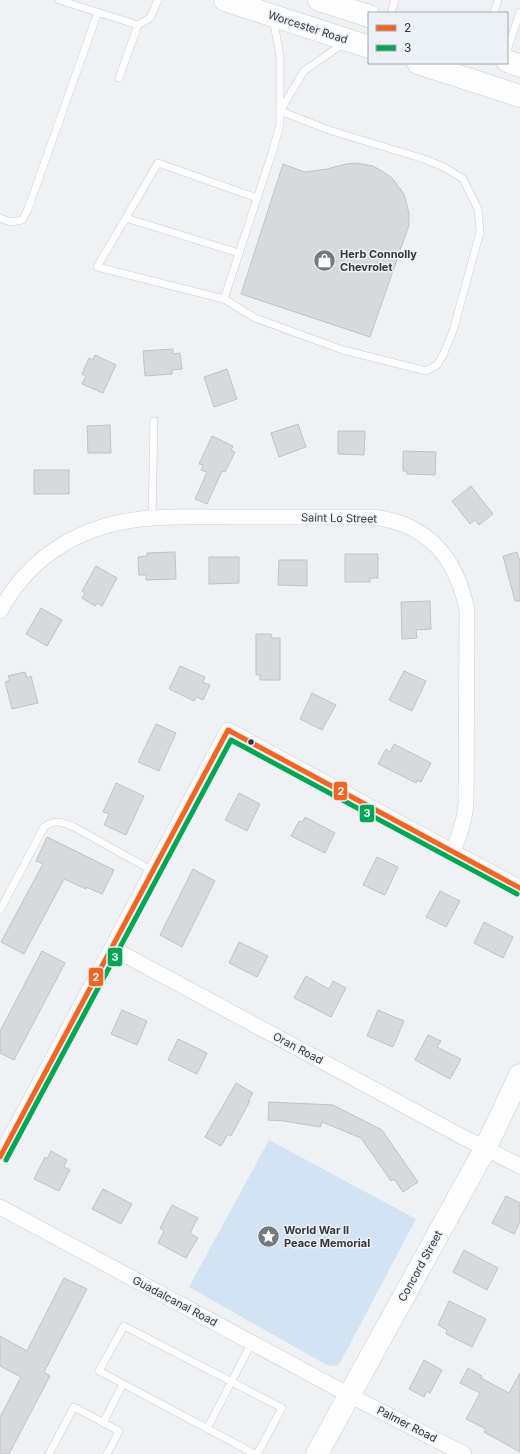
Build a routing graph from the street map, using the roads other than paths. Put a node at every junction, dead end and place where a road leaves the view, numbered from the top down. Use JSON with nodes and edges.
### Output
{"nodes":[{"id":1,"x":59,"y":0,"type":"edge"},
{"id":2,"x":158,"y":0,"type":"edge"},
{"id":3,"x":225,"y":0,"type":"edge"},
{"id":4,"x":319,"y":0,"type":"edge"},
{"id":5,"x":395,"y":0,"type":"edge"},
{"id":6,"x":498,"y":0,"type":"edge"},
{"id":7,"x":98,"y":12,"type":"junction"},
{"id":8,"x":391,"y":12,"type":"edge"},
{"id":9,"x":494,"y":12,"type":"edge"},
{"id":10,"x":520,"y":12,"type":"edge"},
{"id":11,"x":272,"y":15,"type":"junction"},
{"id":12,"x":368,"y":16,"type":"edge"},
{"id":13,"x":138,"y":25,"type":"junction"},
{"id":14,"x":359,"y":44,"type":"edge"},
{"id":15,"x":508,"y":47,"type":"edge"},
{"id":16,"x":508,"y":61,"type":"edge"},
{"id":17,"x":427,"y":66,"type":"edge"},
{"id":18,"x":520,"y":66,"type":"edge"},
{"id":19,"x":119,"y":78,"type":"dead end"},
{"id":20,"x":520,"y":96,"type":"edge"},
{"id":21,"x":520,"y":110,"type":"edge"},
{"id":22,"x":280,"y":111,"type":"junction"},
{"id":23,"x":257,"y":198,"type":"junction"},
{"id":24,"x":0,"y":218,"type":"edge"},
{"id":25,"x":126,"y":218,"type":"junction"},
{"id":26,"x":239,"y":253,"type":"junction"},
{"id":27,"x":224,"y":298,"type":"junction"},
{"id":28,"x":154,"y":421,"type":"dead end"},
{"id":29,"x":152,"y":518,"type":"junction"},
{"id":30,"x":0,"y":611,"type":"edge"},
{"id":31,"x":452,"y":852,"type":"junction"},
{"id":32,"x":153,"y":871,"type":"junction"},
{"id":33,"x":520,"y":888,"type":"edge"},
{"id":34,"x":0,"y":910,"type":"edge"},
{"id":35,"x":112,"y":948,"type":"junction"},
{"id":36,"x":520,"y":1075,"type":"edge"},
{"id":37,"x":485,"y":1149,"type":"junction"},
{"id":38,"x":0,"y":1157,"type":"edge"},
{"id":39,"x":520,"y":1166,"type":"edge"},
{"id":40,"x":0,"y":1207,"type":"edge"},
{"id":41,"x":252,"y":1342,"type":"junction"},
{"id":42,"x":231,"y":1382,"type":"junction"},
{"id":43,"x":123,"y":1384,"type":"junction"},
{"id":44,"x":349,"y":1395,"type":"junction"},
{"id":45,"x":103,"y":1422,"type":"junction"},
{"id":46,"x":207,"y":1429,"type":"junction"},
{"id":47,"x":49,"y":1454,"type":"edge"},
{"id":48,"x":107,"y":1454,"type":"edge"},
{"id":49,"x":256,"y":1454,"type":"edge"},
{"id":50,"x":317,"y":1454,"type":"edge"},
{"id":51,"x":464,"y":1454,"type":"edge"}],
"edges":[{"from":1,"to":7,"type":"lane"},
{"from":2,"to":13,"type":"lane"},
{"from":3,"to":11,"type":"main road","name":"Worcester Road"},
{"from":4,"to":12,"type":"main road"},
{"from":5,"to":8,"type":"lane"},
{"from":6,"to":9,"type":"lane"},
{"from":7,"to":13,"type":"lane"},
{"from":7,"to":24,"type":"lane"},
{"from":10,"to":15,"type":"lane"},
{"from":11,"to":14,"type":"main road","name":"Worcester Road"},
{"from":11,"to":22,"type":"lane"},
{"from":13,"to":19,"type":"lane"},
{"from":14,"to":22,"type":"lane"},
{"from":16,"to":18,"type":"main road"},
{"from":17,"to":20,"type":"main road"},
{"from":17,"to":21,"type":"main road"},
{"from":22,"to":23,"type":"lane"},
{"from":22,"to":27,"type":"lane"},
{"from":23,"to":25,"type":"lane"},
{"from":23,"to":26,"type":"lane"},
{"from":25,"to":26,"type":"lane"},
{"from":25,"to":27,"type":"lane"},
{"from":26,"to":27,"type":"lane"},
{"from":28,"to":29,"type":"lane"},
{"from":29,"to":30,"type":"street","name":"Saint Lo Street"},
{"from":29,"to":31,"type":"street","name":"Saint Lo Street"},
{"from":31,"to":32,"type":"street"},
{"from":31,"to":33,"type":"street"},
{"from":32,"to":34,"type":"lane"},
{"from":32,"to":35,"type":"street"},
{"from":35,"to":37,"type":"street","name":"Oran Road"},
{"from":35,"to":38,"type":"street"},
{"from":36,"to":37,"type":"main road","name":"Concord Street"},
{"from":37,"to":39,"type":"street","name":"Oran Road"},
{"from":37,"to":44,"type":"main road","name":"Concord Street"},
{"from":40,"to":41,"type":"street","name":"Guadalcanal Road"},
{"from":41,"to":42,"type":"lane"},
{"from":41,"to":44,"type":"street","name":"Guadalcanal Road"},
{"from":42,"to":43,"type":"lane"},
{"from":42,"to":46,"type":"lane"},
{"from":42,"to":49,"type":"lane"},
{"from":43,"to":45,"type":"lane"},
{"from":43,"to":46,"type":"lane"},
{"from":44,"to":50,"type":"main road","name":"Concord Street"},
{"from":44,"to":51,"type":"street","name":"Palmer Road"},
{"from":45,"to":47,"type":"lane"},
{"from":45,"to":48,"type":"lane"},
{"from":46,"to":49,"type":"lane"}]}
